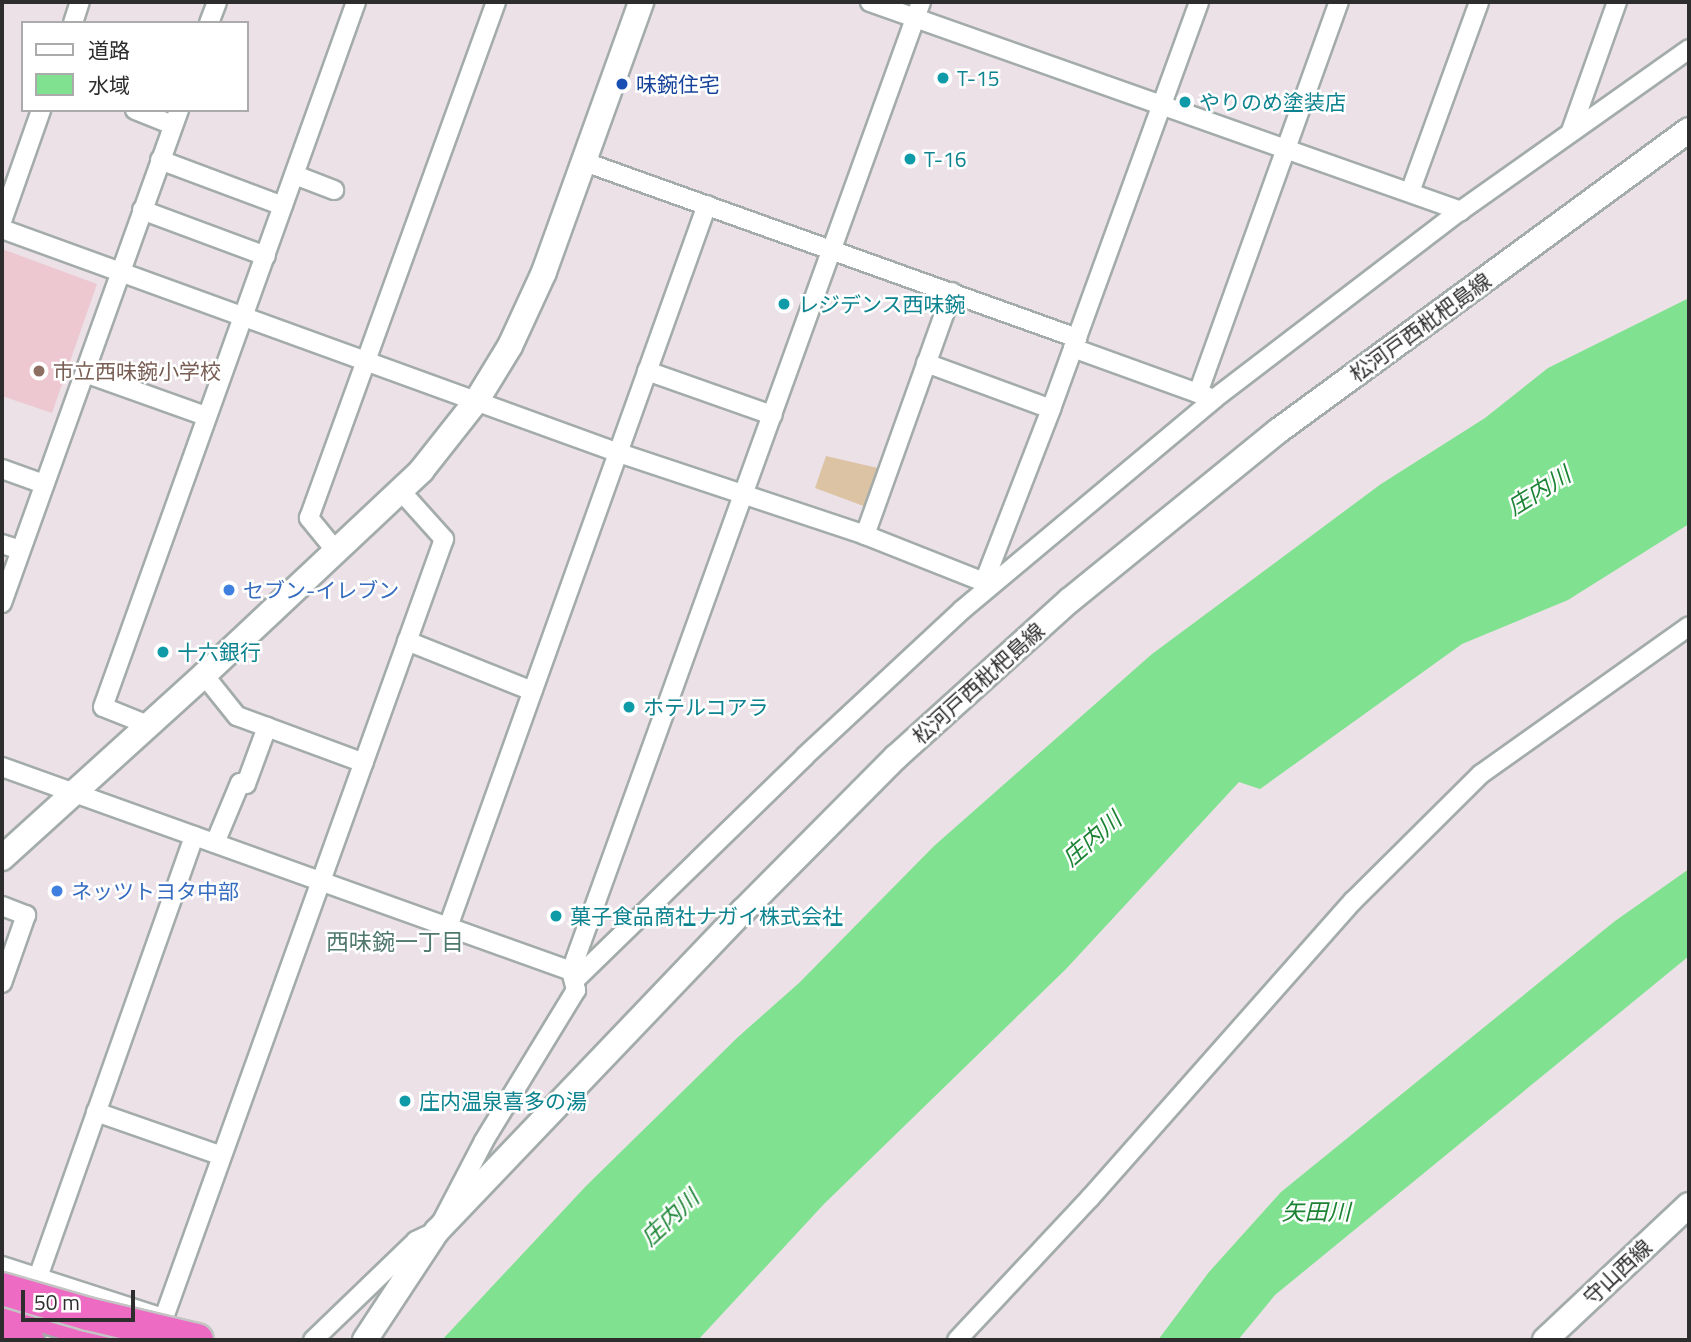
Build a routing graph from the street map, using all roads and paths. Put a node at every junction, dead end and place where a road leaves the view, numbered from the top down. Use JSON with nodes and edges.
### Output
{"nodes":[{"id":1,"x":80,"y":2,"type":"edge"},
{"id":2,"x":217,"y":2,"type":"edge"},
{"id":3,"x":356,"y":2,"type":"edge"},
{"id":4,"x":496,"y":2,"type":"edge"},
{"id":5,"x":641,"y":2,"type":"edge"},
{"id":6,"x":870,"y":2,"type":"edge"},
{"id":7,"x":1199,"y":2,"type":"edge"},
{"id":8,"x":1339,"y":2,"type":"edge"},
{"id":9,"x":1479,"y":2,"type":"edge"},
{"id":10,"x":1617,"y":2,"type":"edge"},
{"id":11,"x":918,"y":10,"type":"edge"},
{"id":12,"x":74,"y":21,"type":"edge"},
{"id":13,"x":210,"y":21,"type":"edge"},
{"id":14,"x":1689,"y":49,"type":"edge"},
{"id":15,"x":1163,"y":103,"type":"junction"},
{"id":16,"x":40,"y":112,"type":"edge"},
{"id":17,"x":145,"y":112,"type":"edge"},
{"id":18,"x":176,"y":118,"type":"edge"},
{"id":19,"x":1689,"y":130,"type":"edge"},
{"id":20,"x":1571,"y":131,"type":"junction"},
{"id":21,"x":1287,"y":148,"type":"junction"},
{"id":22,"x":160,"y":160,"type":"junction"},
{"id":23,"x":582,"y":161,"type":"junction"},
{"id":24,"x":295,"y":175,"type":"junction"},
{"id":25,"x":334,"y":190,"type":"dead end"},
{"id":26,"x":1410,"y":192,"type":"junction"},
{"id":27,"x":707,"y":205,"type":"junction"},
{"id":28,"x":283,"y":206,"type":"junction"},
{"id":29,"x":142,"y":211,"type":"junction"},
{"id":30,"x":1461,"y":211,"type":"junction"},
{"id":31,"x":2,"y":221,"type":"edge"},
{"id":32,"x":2,"y":229,"type":"edge"},
{"id":33,"x":832,"y":249,"type":"junction"},
{"id":34,"x":266,"y":256,"type":"junction"},
{"id":35,"x":121,"y":272,"type":"junction"},
{"id":36,"x":953,"y":292,"type":"junction"},
{"id":37,"x":243,"y":316,"type":"junction"},
{"id":38,"x":1075,"y":343,"type":"junction"},
{"id":39,"x":366,"y":362,"type":"junction"},
{"id":40,"x":926,"y":363,"type":"junction"},
{"id":41,"x":647,"y":371,"type":"junction"},
{"id":42,"x":85,"y":373,"type":"junction"},
{"id":43,"x":1206,"y":396,"type":"junction"},
{"id":44,"x":477,"y":400,"type":"junction"},
{"id":45,"x":1051,"y":409,"type":"junction"},
{"id":46,"x":772,"y":415,"type":"junction"},
{"id":47,"x":206,"y":416,"type":"junction"},
{"id":48,"x":616,"y":452,"type":"junction"},
{"id":49,"x":2,"y":469,"type":"edge"},
{"id":50,"x":44,"y":484,"type":"junction"},
{"id":51,"x":400,"y":491,"type":"junction"},
{"id":52,"x":744,"y":493,"type":"junction"},
{"id":53,"x":864,"y":535,"type":"junction"},
{"id":54,"x":2,"y":544,"type":"edge"},
{"id":55,"x":20,"y":550,"type":"junction"},
{"id":56,"x":336,"y":551,"type":"junction"},
{"id":57,"x":988,"y":583,"type":"junction"},
{"id":58,"x":2,"y":603,"type":"edge"},
{"id":59,"x":1689,"y":626,"type":"edge"},
{"id":60,"x":407,"y":642,"type":"junction"},
{"id":61,"x":204,"y":675,"type":"junction"},
{"id":62,"x":533,"y":691,"type":"junction"},
{"id":63,"x":148,"y":725,"type":"junction"},
{"id":64,"x":267,"y":727,"type":"junction"},
{"id":65,"x":364,"y":763,"type":"junction"},
{"id":66,"x":2,"y":767,"type":"edge"},
{"id":67,"x":72,"y":792,"type":"junction"},
{"id":68,"x":194,"y":836,"type":"junction"},
{"id":69,"x":215,"y":843,"type":"junction"},
{"id":70,"x":2,"y":858,"type":"edge"},
{"id":71,"x":322,"y":882,"type":"junction"},
{"id":72,"x":2,"y":906,"type":"edge"},
{"id":73,"x":448,"y":927,"type":"junction"},
{"id":74,"x":573,"y":976,"type":"junction"},
{"id":75,"x":2,"y":983,"type":"edge"},
{"id":76,"x":96,"y":1112,"type":"junction"},
{"id":77,"x":222,"y":1156,"type":"junction"},
{"id":78,"x":1689,"y":1205,"type":"edge"},
{"id":79,"x":437,"y":1231,"type":"junction"},
{"id":80,"x":2,"y":1266,"type":"edge"},
{"id":81,"x":37,"y":1280,"type":"junction"},
{"id":82,"x":2,"y":1282,"type":"edge"},
{"id":83,"x":2,"y":1289,"type":"edge"},
{"id":84,"x":2,"y":1304,"type":"edge"},
{"id":85,"x":164,"y":1318,"type":"junction"},
{"id":86,"x":2,"y":1322,"type":"edge"},
{"id":87,"x":2,"y":1332,"type":"edge"},
{"id":88,"x":28,"y":1340,"type":"edge"},
{"id":89,"x":72,"y":1340,"type":"edge"},
{"id":90,"x":121,"y":1340,"type":"edge"},
{"id":91,"x":133,"y":1340,"type":"edge"},
{"id":92,"x":160,"y":1340,"type":"edge"},
{"id":93,"x":197,"y":1340,"type":"edge"},
{"id":94,"x":313,"y":1340,"type":"edge"},
{"id":95,"x":365,"y":1340,"type":"edge"},
{"id":96,"x":957,"y":1340,"type":"edge"},
{"id":97,"x":1545,"y":1340,"type":"edge"}],
"edges":[{"from":1,"to":12,"type":"street"},
{"from":2,"to":13,"type":"street"},
{"from":3,"to":24,"type":"street"},
{"from":4,"to":39,"type":"street"},
{"from":5,"to":23,"type":"main road"},
{"from":6,"to":11,"type":"street"},
{"from":7,"to":15,"type":"street"},
{"from":8,"to":21,"type":"street"},
{"from":9,"to":26,"type":"street"},
{"from":10,"to":20,"type":"street"},
{"from":11,"to":15,"type":"street"},
{"from":11,"to":33,"type":"street"},
{"from":14,"to":20,"type":"street"},
{"from":15,"to":21,"type":"street"},
{"from":15,"to":38,"type":"street"},
{"from":16,"to":31,"type":"street"},
{"from":17,"to":18,"type":"street"},
{"from":18,"to":22,"type":"street"},
{"from":19,"to":79,"type":"main road","name":"松河戸西枇杷島線"},
{"from":20,"to":30,"type":"street"},
{"from":21,"to":26,"type":"street"},
{"from":21,"to":43,"type":"street"},
{"from":22,"to":28,"type":"street"},
{"from":22,"to":29,"type":"street"},
{"from":23,"to":27,"type":"street"},
{"from":23,"to":44,"type":"main road"},
{"from":24,"to":25,"type":"street"},
{"from":24,"to":28,"type":"street"},
{"from":26,"to":30,"type":"street"},
{"from":27,"to":33,"type":"street"},
{"from":27,"to":41,"type":"street"},
{"from":28,"to":34,"type":"street"},
{"from":29,"to":34,"type":"street"},
{"from":29,"to":35,"type":"street"},
{"from":30,"to":43,"type":"street"},
{"from":32,"to":35,"type":"street"},
{"from":33,"to":36,"type":"street"},
{"from":33,"to":46,"type":"street"},
{"from":34,"to":37,"type":"street"},
{"from":35,"to":37,"type":"street"},
{"from":35,"to":42,"type":"street"},
{"from":36,"to":38,"type":"street"},
{"from":36,"to":40,"type":"street"},
{"from":37,"to":39,"type":"street"},
{"from":37,"to":47,"type":"street"},
{"from":38,"to":43,"type":"street"},
{"from":38,"to":45,"type":"street"},
{"from":39,"to":44,"type":"street"},
{"from":39,"to":56,"type":"street"},
{"from":40,"to":45,"type":"street"},
{"from":40,"to":53,"type":"street"},
{"from":41,"to":46,"type":"street"},
{"from":41,"to":48,"type":"street"},
{"from":42,"to":47,"type":"street"},
{"from":42,"to":50,"type":"street"},
{"from":43,"to":57,"type":"street"},
{"from":44,"to":48,"type":"street"},
{"from":44,"to":51,"type":"main road"},
{"from":45,"to":57,"type":"street"},
{"from":46,"to":52,"type":"street"},
{"from":47,"to":63,"type":"street"},
{"from":48,"to":52,"type":"street"},
{"from":48,"to":62,"type":"street"},
{"from":49,"to":50,"type":"street"},
{"from":50,"to":55,"type":"street"},
{"from":51,"to":56,"type":"main road"},
{"from":51,"to":60,"type":"street"},
{"from":52,"to":53,"type":"street"},
{"from":52,"to":74,"type":"street"},
{"from":53,"to":57,"type":"street"},
{"from":54,"to":55,"type":"street"},
{"from":55,"to":58,"type":"street"},
{"from":56,"to":61,"type":"main road"},
{"from":57,"to":74,"type":"street"},
{"from":59,"to":96,"type":"street"},
{"from":60,"to":62,"type":"street"},
{"from":60,"to":65,"type":"street"},
{"from":61,"to":63,"type":"main road"},
{"from":61,"to":64,"type":"street"},
{"from":62,"to":73,"type":"street"},
{"from":63,"to":67,"type":"main road"},
{"from":64,"to":65,"type":"street"},
{"from":64,"to":69,"type":"street"},
{"from":65,"to":71,"type":"street"},
{"from":66,"to":67,"type":"street"},
{"from":67,"to":68,"type":"street"},
{"from":67,"to":70,"type":"main road"},
{"from":68,"to":69,"type":"street"},
{"from":68,"to":76,"type":"street"},
{"from":69,"to":71,"type":"street"},
{"from":71,"to":73,"type":"street"},
{"from":71,"to":77,"type":"street"},
{"from":72,"to":75,"type":"street"},
{"from":73,"to":74,"type":"street"},
{"from":74,"to":79,"type":"street"},
{"from":76,"to":77,"type":"street"},
{"from":76,"to":81,"type":"street"},
{"from":77,"to":85,"type":"street"},
{"from":78,"to":97,"type":"main road","name":"守山西線"},
{"from":79,"to":94,"type":"street"},
{"from":79,"to":95,"type":"main road","name":"松河戸西枇杷島線"},
{"from":80,"to":81,"type":"street"},
{"from":81,"to":85,"type":"street"},
{"from":82,"to":91,"type":"highway"},
{"from":83,"to":93,"type":"highway","bridge":true},
{"from":84,"to":90,"type":"highway"},
{"from":85,"to":92,"type":"street"},
{"from":86,"to":89,"type":"highway"},
{"from":87,"to":88,"type":"highway"}]}
